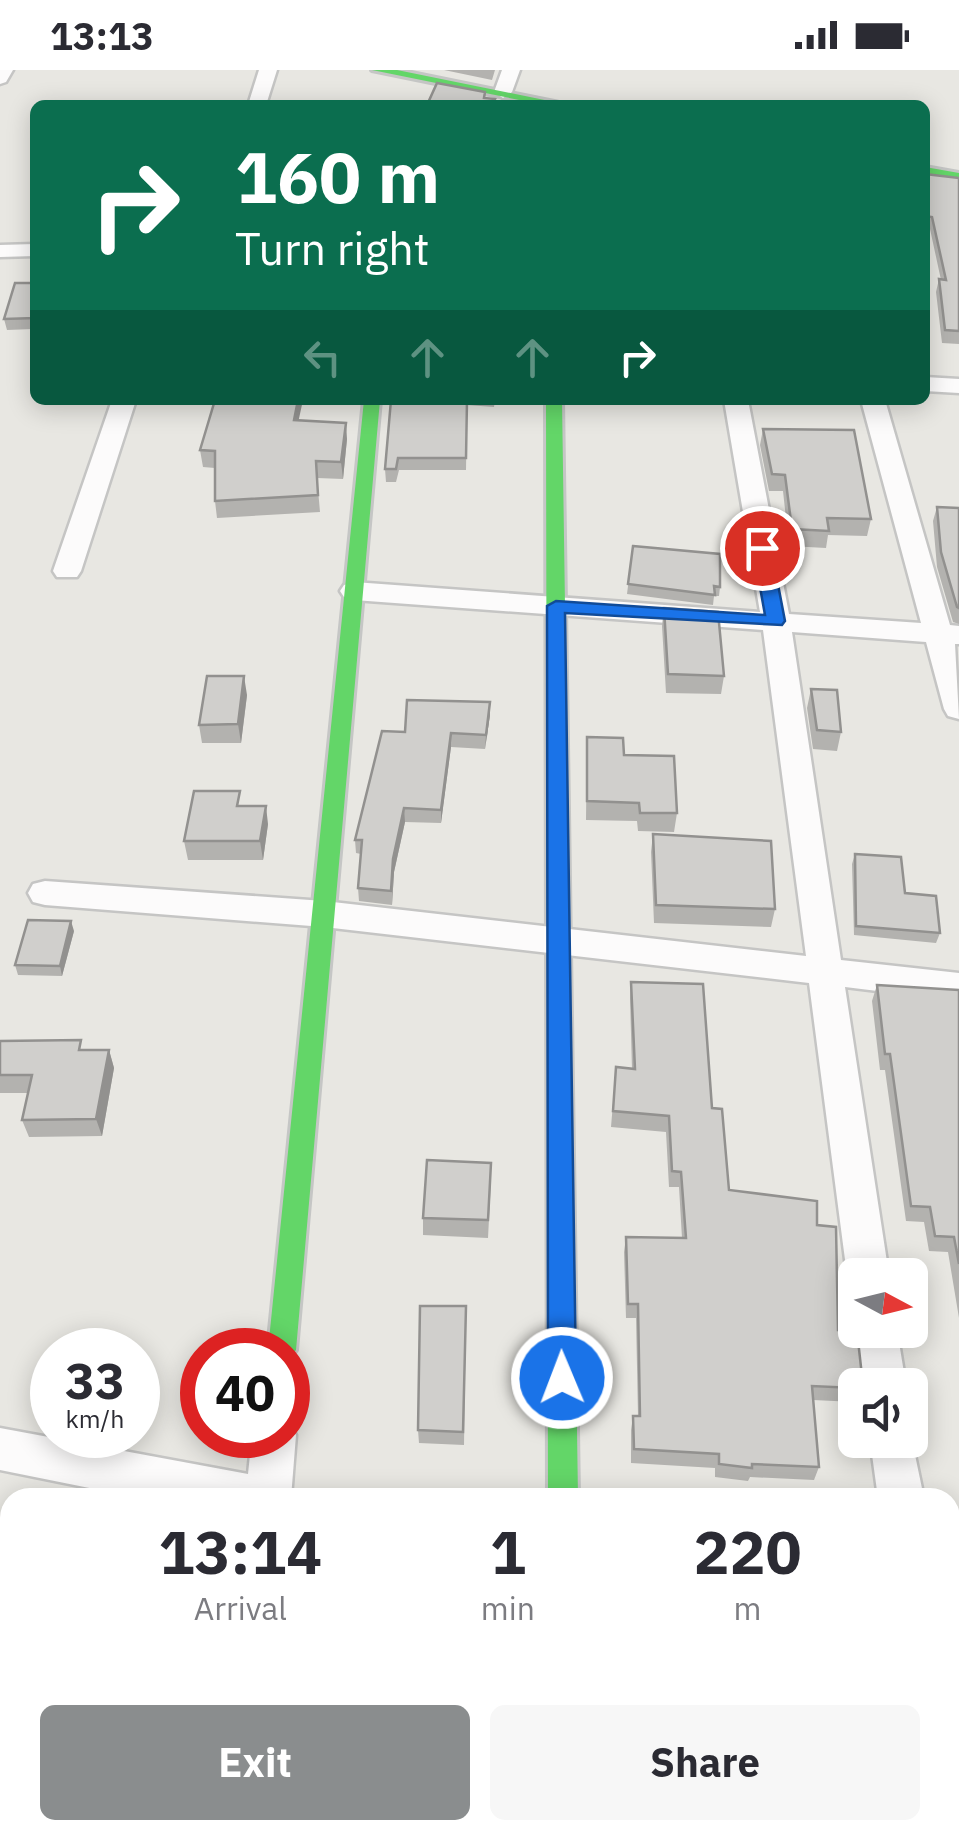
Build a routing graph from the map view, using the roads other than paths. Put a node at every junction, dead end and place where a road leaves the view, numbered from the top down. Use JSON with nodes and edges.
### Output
{"nodes":[{"id":1,"x":4,"y":70,"type":"edge"},
{"id":2,"x":268,"y":70,"type":"edge"},
{"id":3,"x":378,"y":70,"type":"edge"},
{"id":4,"x":0,"y":78,"type":"edge"},
{"id":5,"x":507,"y":81,"type":"edge"},
{"id":6,"x":259,"y":100,"type":"edge"},
{"id":7,"x":534,"y":100,"type":"edge"},
{"id":8,"x":930,"y":172,"type":"edge"},
{"id":9,"x":959,"y":177,"type":"edge"},
{"id":10,"x":0,"y":250,"type":"edge"},
{"id":11,"x":30,"y":250,"type":"edge"},
{"id":12,"x":930,"y":384,"type":"edge"},
{"id":13,"x":959,"y":386,"type":"edge"},
{"id":14,"x":122,"y":405,"type":"edge"},
{"id":15,"x":372,"y":405,"type":"edge"},
{"id":16,"x":554,"y":405,"type":"edge"},
{"id":17,"x":737,"y":405,"type":"edge"},
{"id":18,"x":875,"y":405,"type":"edge"},
{"id":19,"x":66,"y":571,"type":"dead end"},
{"id":20,"x":354,"y":591,"type":"junction"},
{"id":21,"x":556,"y":606,"type":"junction"},
{"id":22,"x":776,"y":621,"type":"junction"},
{"id":23,"x":948,"y":634,"type":"edge"},
{"id":24,"x":959,"y":709,"type":"edge"},
{"id":25,"x":45,"y":893,"type":"dead end"},
{"id":26,"x":324,"y":914,"type":"junction"},
{"id":27,"x":558,"y":939,"type":"junction"},
{"id":28,"x":823,"y":970,"type":"junction"},
{"id":29,"x":959,"y":987,"type":"edge"},
{"id":30,"x":865,"y":1258,"type":"edge"},
{"id":31,"x":284,"y":1328,"type":"edge"},
{"id":32,"x":0,"y":1449,"type":"edge"},
{"id":33,"x":272,"y":1458,"type":"edge"},
{"id":34,"x":895,"y":1458,"type":"edge"},
{"id":35,"x":204,"y":1488,"type":"edge"},
{"id":36,"x":269,"y":1488,"type":"edge"},
{"id":37,"x":563,"y":1488,"type":"edge"},
{"id":38,"x":899,"y":1488,"type":"edge"}],
"edges":[{"from":1,"to":4,"type":"street"},
{"from":2,"to":6,"type":"street"},
{"from":3,"to":5,"type":"street"},
{"from":5,"to":7,"type":"street"},
{"from":8,"to":9,"type":"street"},
{"from":10,"to":11,"type":"street"},
{"from":12,"to":13,"type":"street"},
{"from":14,"to":19,"type":"street"},
{"from":15,"to":20,"type":"street"},
{"from":16,"to":21,"type":"street"},
{"from":17,"to":22,"type":"street"},
{"from":18,"to":23,"type":"street"},
{"from":20,"to":21,"type":"street"},
{"from":20,"to":26,"type":"street"},
{"from":21,"to":22,"type":"street"},
{"from":21,"to":27,"type":"street"},
{"from":22,"to":23,"type":"street"},
{"from":22,"to":28,"type":"street"},
{"from":23,"to":24,"type":"street"},
{"from":25,"to":26,"type":"street"},
{"from":26,"to":27,"type":"street"},
{"from":26,"to":31,"type":"street"},
{"from":27,"to":28,"type":"street"},
{"from":27,"to":37,"type":"street"},
{"from":28,"to":29,"type":"street"},
{"from":28,"to":30,"type":"street"},
{"from":32,"to":35,"type":"street"},
{"from":33,"to":36,"type":"street"},
{"from":34,"to":38,"type":"street"}]}
